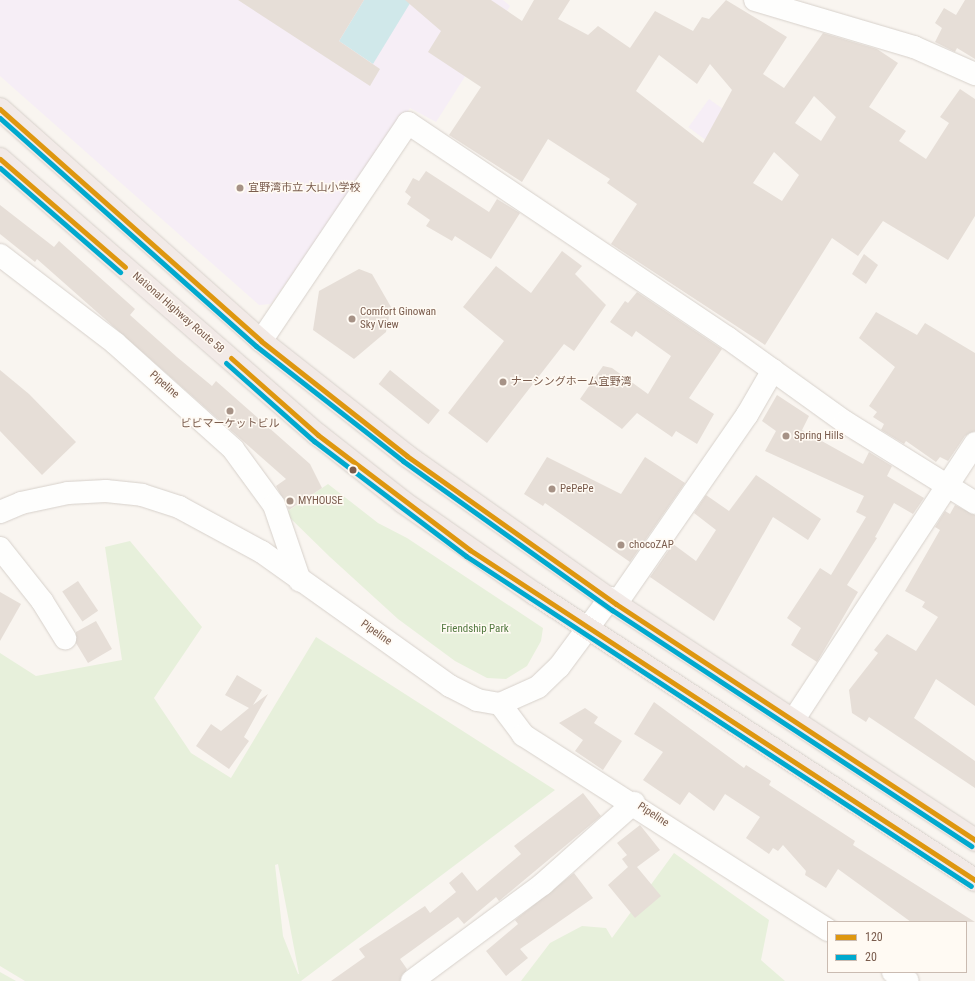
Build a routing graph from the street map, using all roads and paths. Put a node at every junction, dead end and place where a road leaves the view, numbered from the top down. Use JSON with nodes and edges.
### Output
{"nodes":[{"id":1,"x":755,"y":0,"type":"edge"},
{"id":2,"x":975,"y":74,"type":"edge"},
{"id":3,"x":0,"y":109,"type":"edge"},
{"id":4,"x":0,"y":159,"type":"edge"},
{"id":5,"x":0,"y":255,"type":"edge"},
{"id":6,"x":261,"y":341,"type":"junction"},
{"id":7,"x":773,"y":370,"type":"junction"},
{"id":8,"x":975,"y":443,"type":"edge"},
{"id":9,"x":948,"y":484,"type":"junction"},
{"id":10,"x":975,"y":503,"type":"edge"},
{"id":11,"x":0,"y":512,"type":"edge"},
{"id":12,"x":0,"y":548,"type":"edge"},
{"id":13,"x":300,"y":581,"type":"junction"},
{"id":14,"x":613,"y":601,"type":"junction"},
{"id":15,"x":589,"y":629,"type":"junction"},
{"id":16,"x":65,"y":638,"type":"dead end"},
{"id":17,"x":500,"y":704,"type":"junction"},
{"id":18,"x":794,"y":719,"type":"junction"},
{"id":19,"x":634,"y":804,"type":"junction"},
{"id":20,"x":975,"y":840,"type":"edge"},
{"id":21,"x":975,"y":880,"type":"edge"},
{"id":22,"x":827,"y":929,"type":"edge"},
{"id":23,"x":895,"y":973,"type":"edge"},
{"id":24,"x":412,"y":981,"type":"edge"},
{"id":25,"x":908,"y":981,"type":"edge"}],
"edges":[{"from":1,"to":2,"type":"street"},
{"from":3,"to":6,"type":"highway"},
{"from":4,"to":15,"type":"highway","name":"National Highway Route 58"},
{"from":5,"to":13,"type":"street","name":"Pipeline"},
{"from":6,"to":7,"type":"street"},
{"from":6,"to":14,"type":"highway"},
{"from":7,"to":9,"type":"street"},
{"from":7,"to":14,"type":"street"},
{"from":8,"to":9,"type":"street"},
{"from":9,"to":10,"type":"street"},
{"from":9,"to":18,"type":"street"},
{"from":11,"to":13,"type":"street"},
{"from":12,"to":16,"type":"street"},
{"from":13,"to":17,"type":"street","name":"Pipeline"},
{"from":14,"to":15,"type":"street"},
{"from":14,"to":18,"type":"highway"},
{"from":15,"to":17,"type":"street"},
{"from":15,"to":21,"type":"highway","name":"National Highway Route 58"},
{"from":17,"to":19,"type":"street","name":"Pipeline"},
{"from":18,"to":20,"type":"highway"},
{"from":19,"to":22,"type":"street","name":"Pipeline"},
{"from":19,"to":24,"type":"street"},
{"from":23,"to":25,"type":"street"}]}
